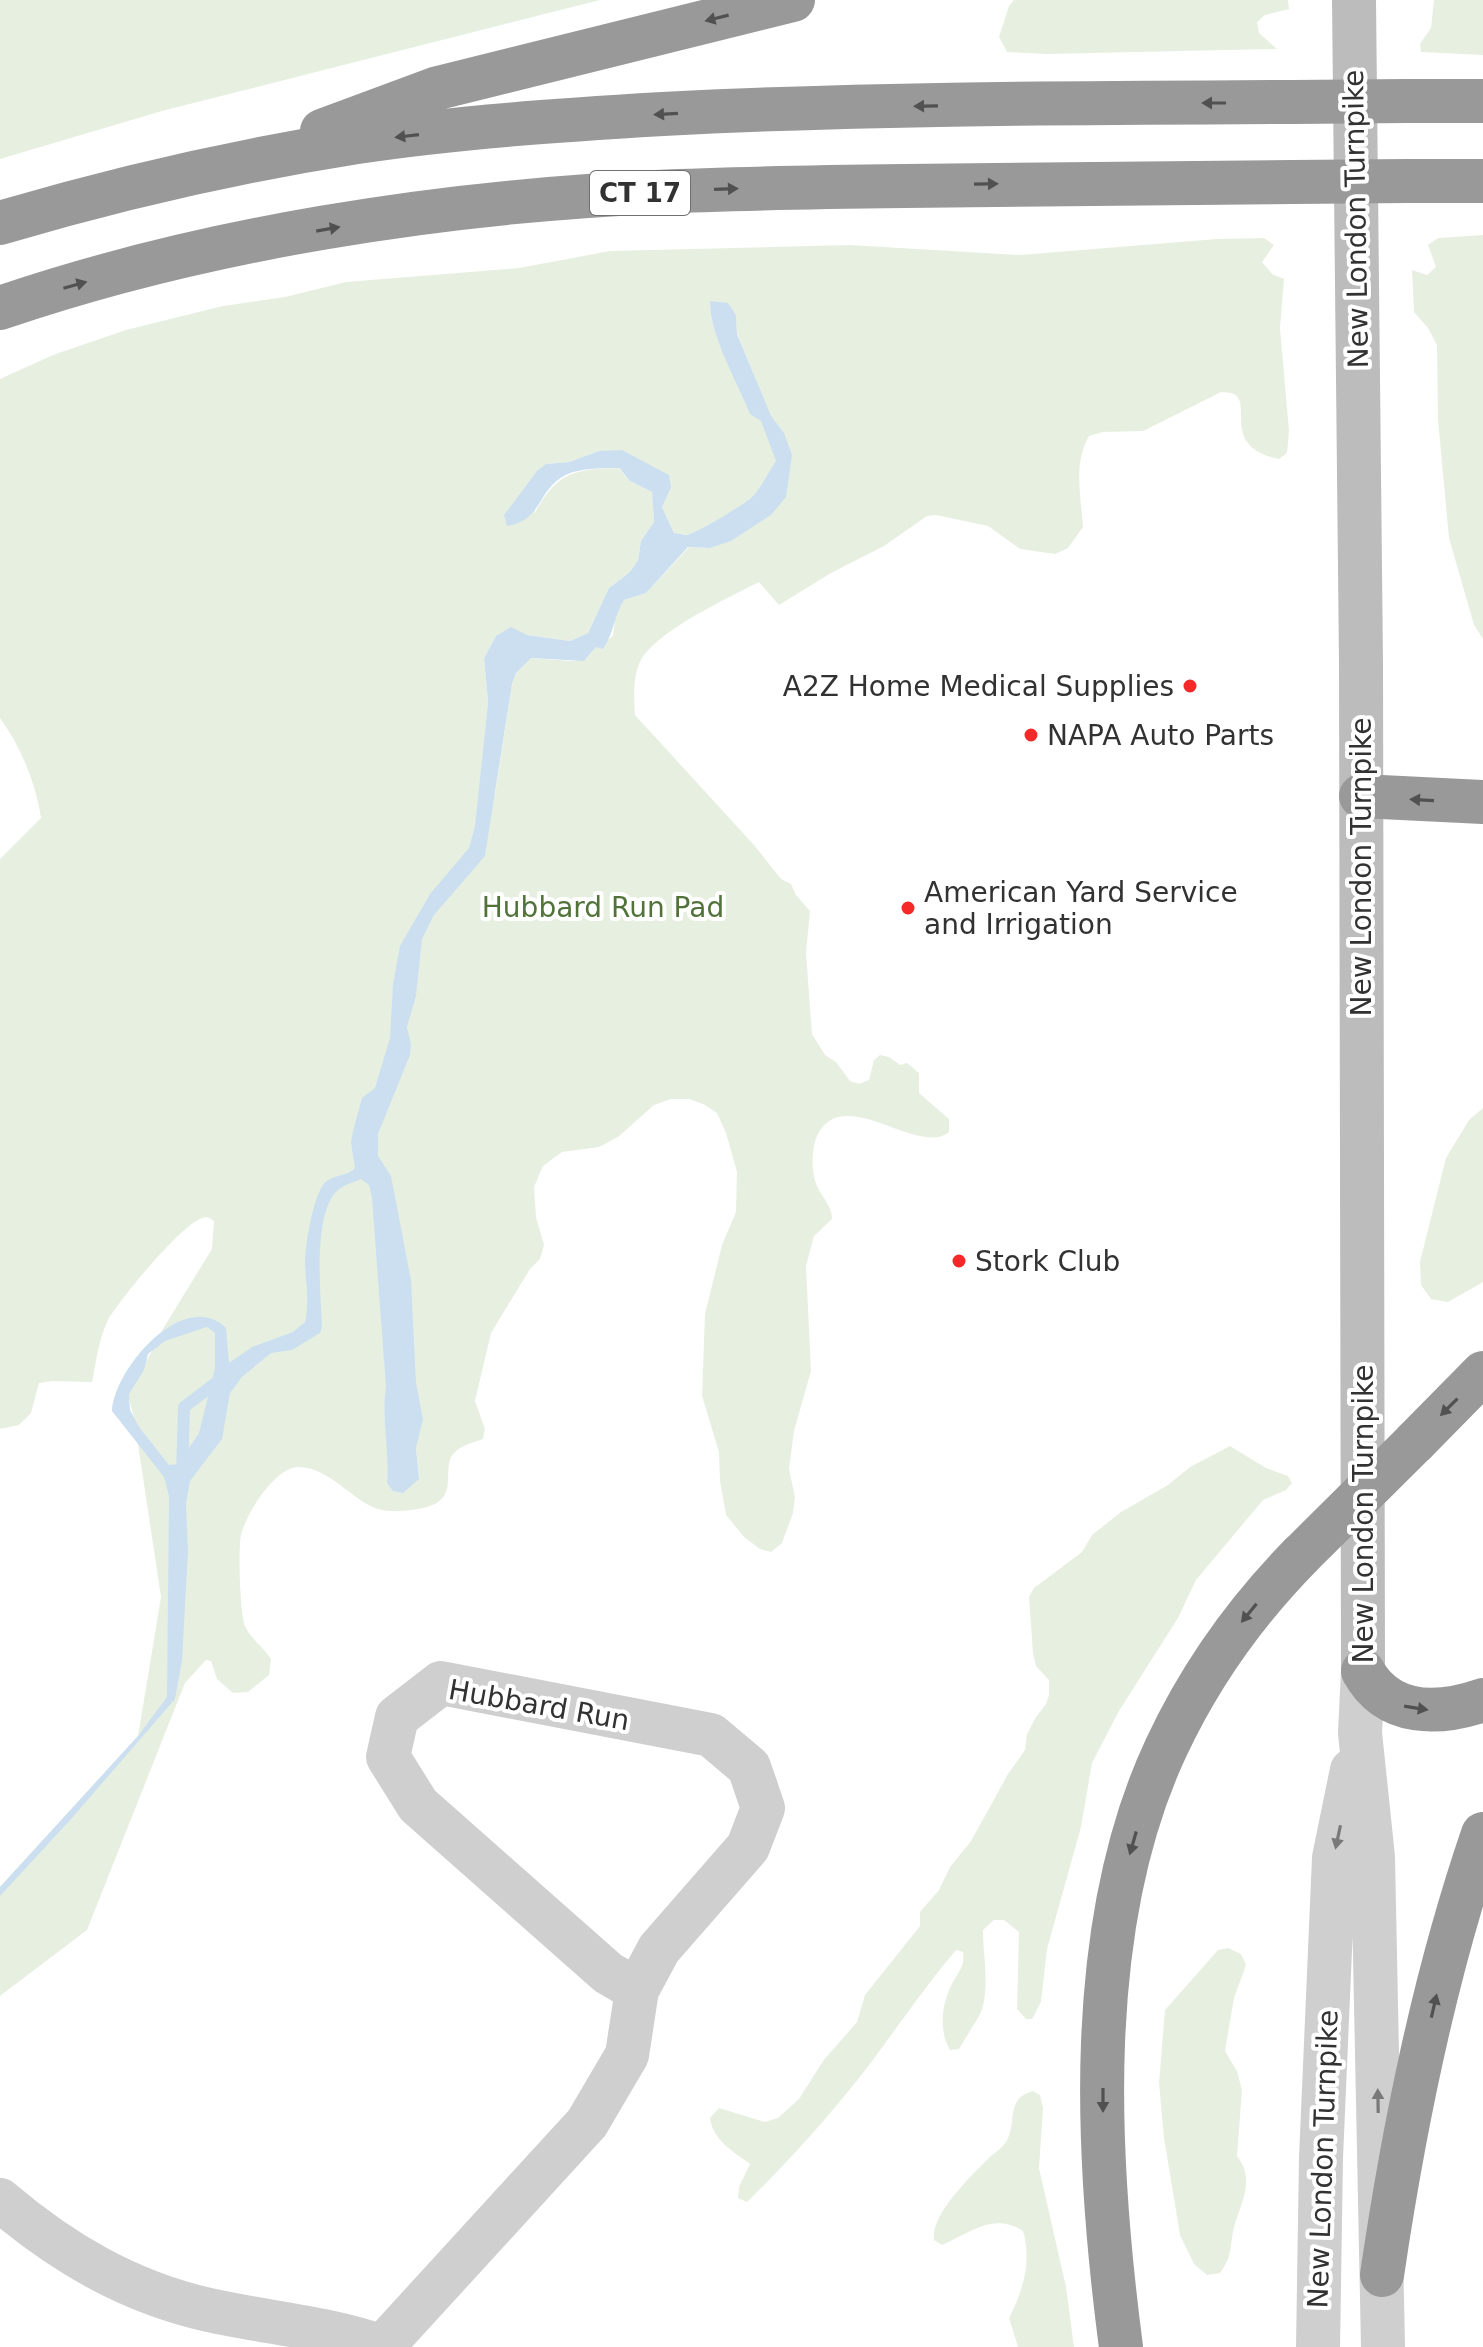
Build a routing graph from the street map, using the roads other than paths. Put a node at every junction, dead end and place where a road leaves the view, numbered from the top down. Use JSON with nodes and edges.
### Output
{"nodes":[{"id":1,"x":793,"y":0,"type":"edge"},
{"id":2,"x":1354,"y":0,"type":"edge"},
{"id":3,"x":1483,"y":101,"type":"edge"},
{"id":4,"x":266,"y":157,"type":"junction"},
{"id":5,"x":1483,"y":181,"type":"edge"},
{"id":6,"x":0,"y":223,"type":"edge"},
{"id":7,"x":0,"y":308,"type":"edge"},
{"id":8,"x":1361,"y":796,"type":"junction"},
{"id":9,"x":1483,"y":802,"type":"edge"},
{"id":10,"x":1483,"y":1373,"type":"edge"},
{"id":11,"x":1363,"y":1671,"type":"junction"},
{"id":12,"x":1483,"y":1700,"type":"edge"},
{"id":13,"x":1360,"y":1733,"type":"junction"},
{"id":14,"x":1483,"y":1834,"type":"edge"},
{"id":15,"x":637,"y":1990,"type":"junction"},
{"id":16,"x":0,"y":2200,"type":"edge"},
{"id":17,"x":1382,"y":2275,"type":"junction"},
{"id":18,"x":382,"y":2347,"type":"edge"},
{"id":19,"x":1121,"y":2347,"type":"edge"},
{"id":20,"x":1318,"y":2347,"type":"edge"},
{"id":21,"x":1383,"y":2347,"type":"edge"}],
"edges":[{"from":1,"to":4,"type":"highway","one_way":true},
{"from":2,"to":8,"type":"main road","name":"New London Turnpike"},
{"from":3,"to":4,"type":"highway","one_way":true,"bridge":true},
{"from":4,"to":6,"type":"highway"},
{"from":7,"to":5,"type":"highway","number":"CT 17","one_way":true,"bridge":true},
{"from":9,"to":8,"type":"highway","one_way":true},
{"from":8,"to":11,"type":"main road","name":"New London Turnpike"},
{"from":10,"to":19,"type":"highway","one_way":true,"bridge":true},
{"from":11,"to":12,"type":"highway","one_way":true},
{"from":11,"to":13,"type":"street","name":"New London Turnpike"},
{"from":17,"to":13,"type":"street","name":"New London Turnpike","one_way":true},
{"from":13,"to":20,"type":"street","name":"New London Turnpike","one_way":true},
{"from":17,"to":14,"type":"highway","one_way":true},
{"from":15,"to":15,"type":"street","name":"Hubbard Run"},
{"from":15,"to":18,"type":"street","name":"Hubbard Run"},
{"from":16,"to":18,"type":"street"},
{"from":17,"to":21,"type":"street","name":"New London Turnpike"}]}
